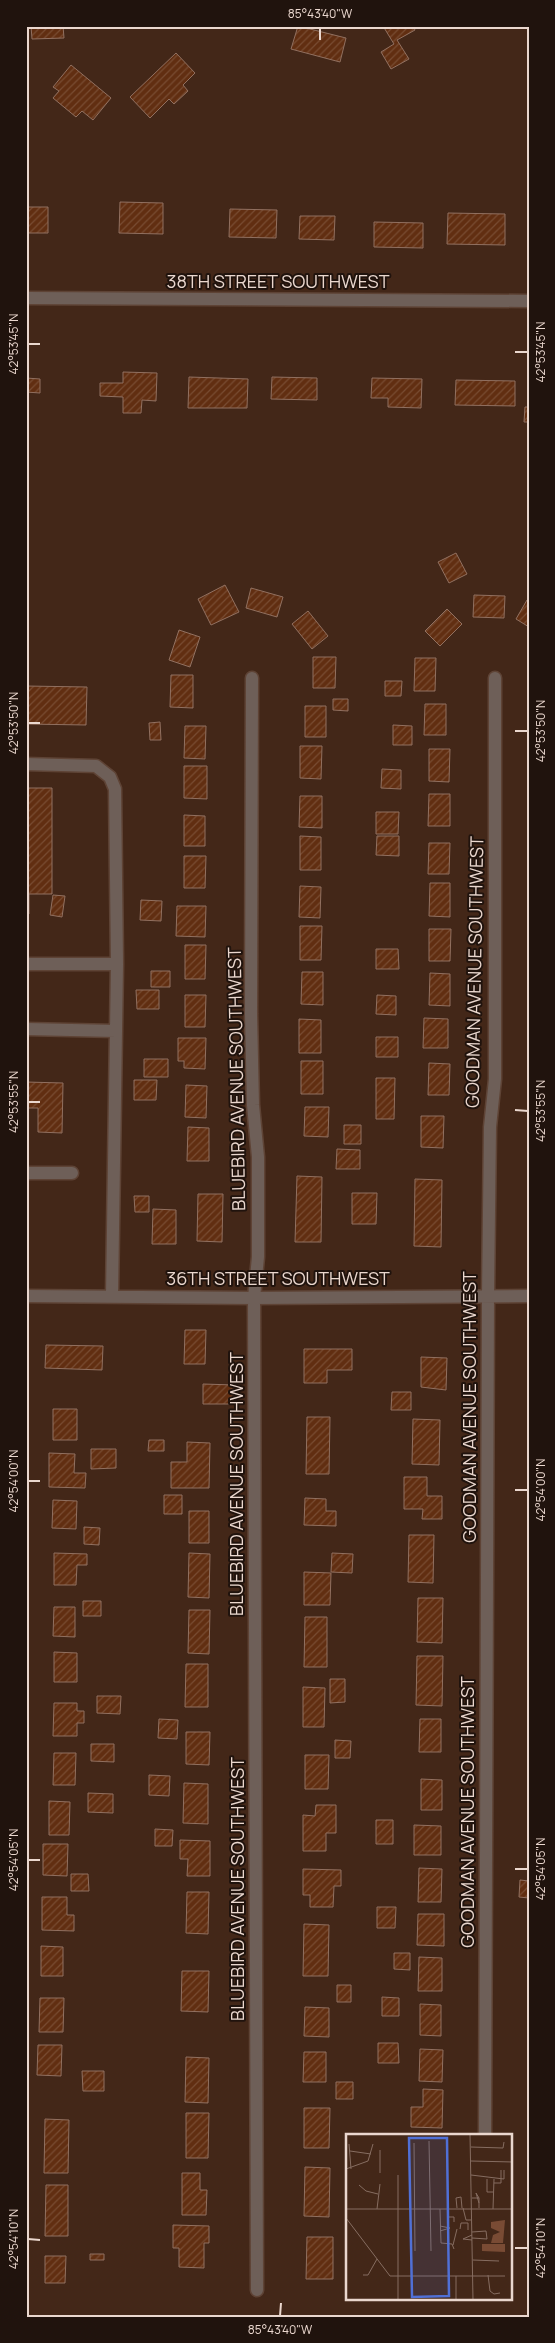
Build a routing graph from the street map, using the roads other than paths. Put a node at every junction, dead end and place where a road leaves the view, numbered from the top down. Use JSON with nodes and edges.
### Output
{"nodes":[{"id":1,"x":26,"y":298,"type":"edge"},
{"id":2,"x":529,"y":301,"type":"edge"},
{"id":3,"x":252,"y":678,"type":"dead end"},
{"id":4,"x":495,"y":678,"type":"dead end"},
{"id":5,"x":26,"y":764,"type":"edge"},
{"id":6,"x":26,"y":964,"type":"edge"},
{"id":7,"x":117,"y":964,"type":"junction"},
{"id":8,"x":26,"y":1029,"type":"edge"},
{"id":9,"x":116,"y":1031,"type":"junction"},
{"id":10,"x":26,"y":1173,"type":"edge"},
{"id":11,"x":72,"y":1173,"type":"dead end"},
{"id":12,"x":26,"y":1296,"type":"edge"},
{"id":13,"x":112,"y":1296,"type":"junction"},
{"id":14,"x":488,"y":1296,"type":"junction"},
{"id":15,"x":529,"y":1296,"type":"edge"},
{"id":16,"x":254,"y":1298,"type":"junction"},
{"id":17,"x":485,"y":2134,"type":"edge"},
{"id":18,"x":257,"y":2290,"type":"dead end"}],
"edges":[{"from":1,"to":2,"type":"street","name":"38TH STREET SOUTHWEST"},
{"from":3,"to":16,"type":"street","name":"BLUEBIRD AVENUE SOUTHWEST"},
{"from":4,"to":14,"type":"street","name":"GOODMAN AVENUE SOUTHWEST"},
{"from":5,"to":7,"type":"street"},
{"from":6,"to":7,"type":"street"},
{"from":7,"to":9,"type":"street"},
{"from":8,"to":9,"type":"street"},
{"from":9,"to":13,"type":"street"},
{"from":10,"to":11,"type":"street"},
{"from":12,"to":13,"type":"street","name":"36TH STREET SOUTHWEST"},
{"from":13,"to":16,"type":"street","name":"36TH STREET SOUTHWEST"},
{"from":14,"to":15,"type":"street","name":"36TH STREET SOUTHWEST"},
{"from":14,"to":16,"type":"street","name":"36TH STREET SOUTHWEST"},
{"from":14,"to":17,"type":"street","name":"GOODMAN AVENUE SOUTHWEST"},
{"from":16,"to":18,"type":"street","name":"BLUEBIRD AVENUE SOUTHWEST"}]}
